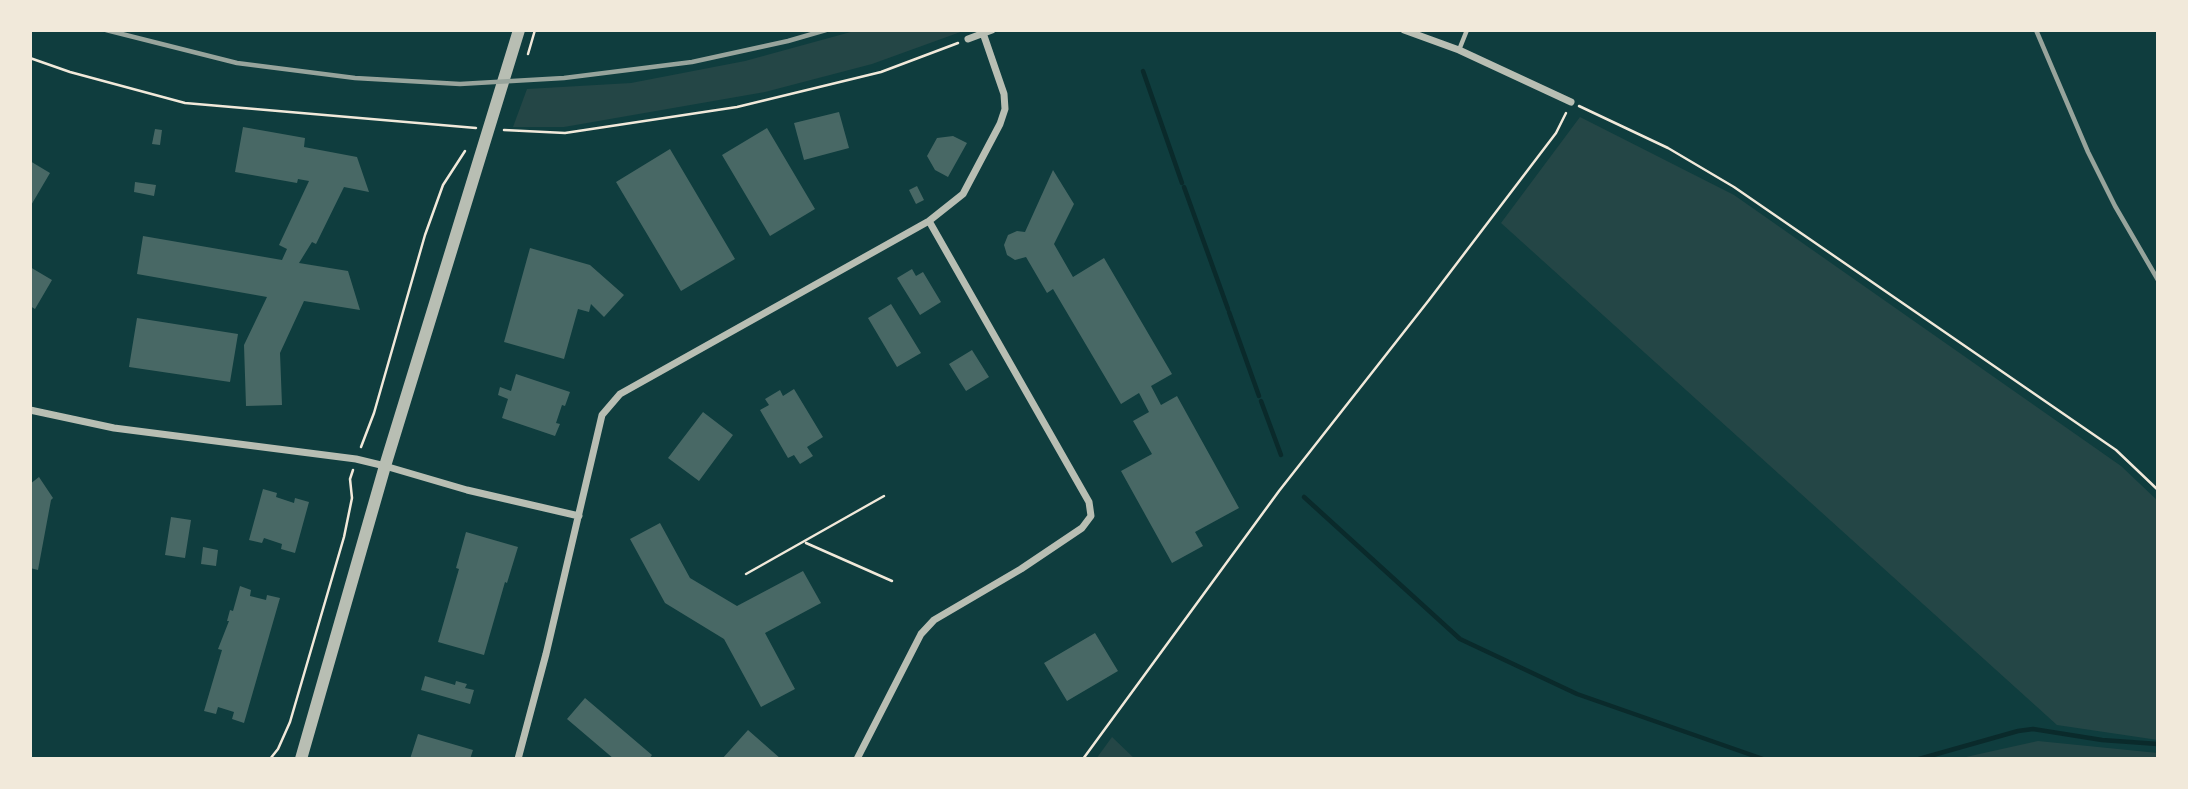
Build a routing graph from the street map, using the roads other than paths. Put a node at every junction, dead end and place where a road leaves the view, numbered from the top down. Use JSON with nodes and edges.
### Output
{"nodes":[{"id":1,"x":992,"y":30,"type":"edge"},
{"id":2,"x":1404,"y":30,"type":"edge"},
{"id":3,"x":1467,"y":30,"type":"edge"},
{"id":4,"x":983,"y":33,"type":"junction"},
{"id":5,"x":517,"y":35,"type":"edge"},
{"id":6,"x":968,"y":39,"type":"road end"},
{"id":7,"x":1459,"y":50,"type":"junction"},
{"id":8,"x":1571,"y":103,"type":"road end"},
{"id":9,"x":929,"y":220,"type":"junction"},
{"id":10,"x":30,"y":410,"type":"edge"},
{"id":11,"x":385,"y":466,"type":"junction"},
{"id":12,"x":579,"y":516,"type":"junction"},
{"id":13,"x":301,"y":759,"type":"edge"},
{"id":14,"x":518,"y":759,"type":"edge"},
{"id":15,"x":857,"y":759,"type":"edge"}],
"edges":[{"from":1,"to":4,"type":"street"},
{"from":2,"to":7,"type":"street"},
{"from":3,"to":7,"type":"lane"},
{"from":4,"to":6,"type":"street"},
{"from":4,"to":9,"type":"street"},
{"from":5,"to":11,"type":"street"},
{"from":7,"to":8,"type":"street"},
{"from":9,"to":12,"type":"street"},
{"from":9,"to":15,"type":"street"},
{"from":10,"to":11,"type":"street"},
{"from":11,"to":12,"type":"street"},
{"from":11,"to":13,"type":"street"},
{"from":12,"to":14,"type":"street"}]}
